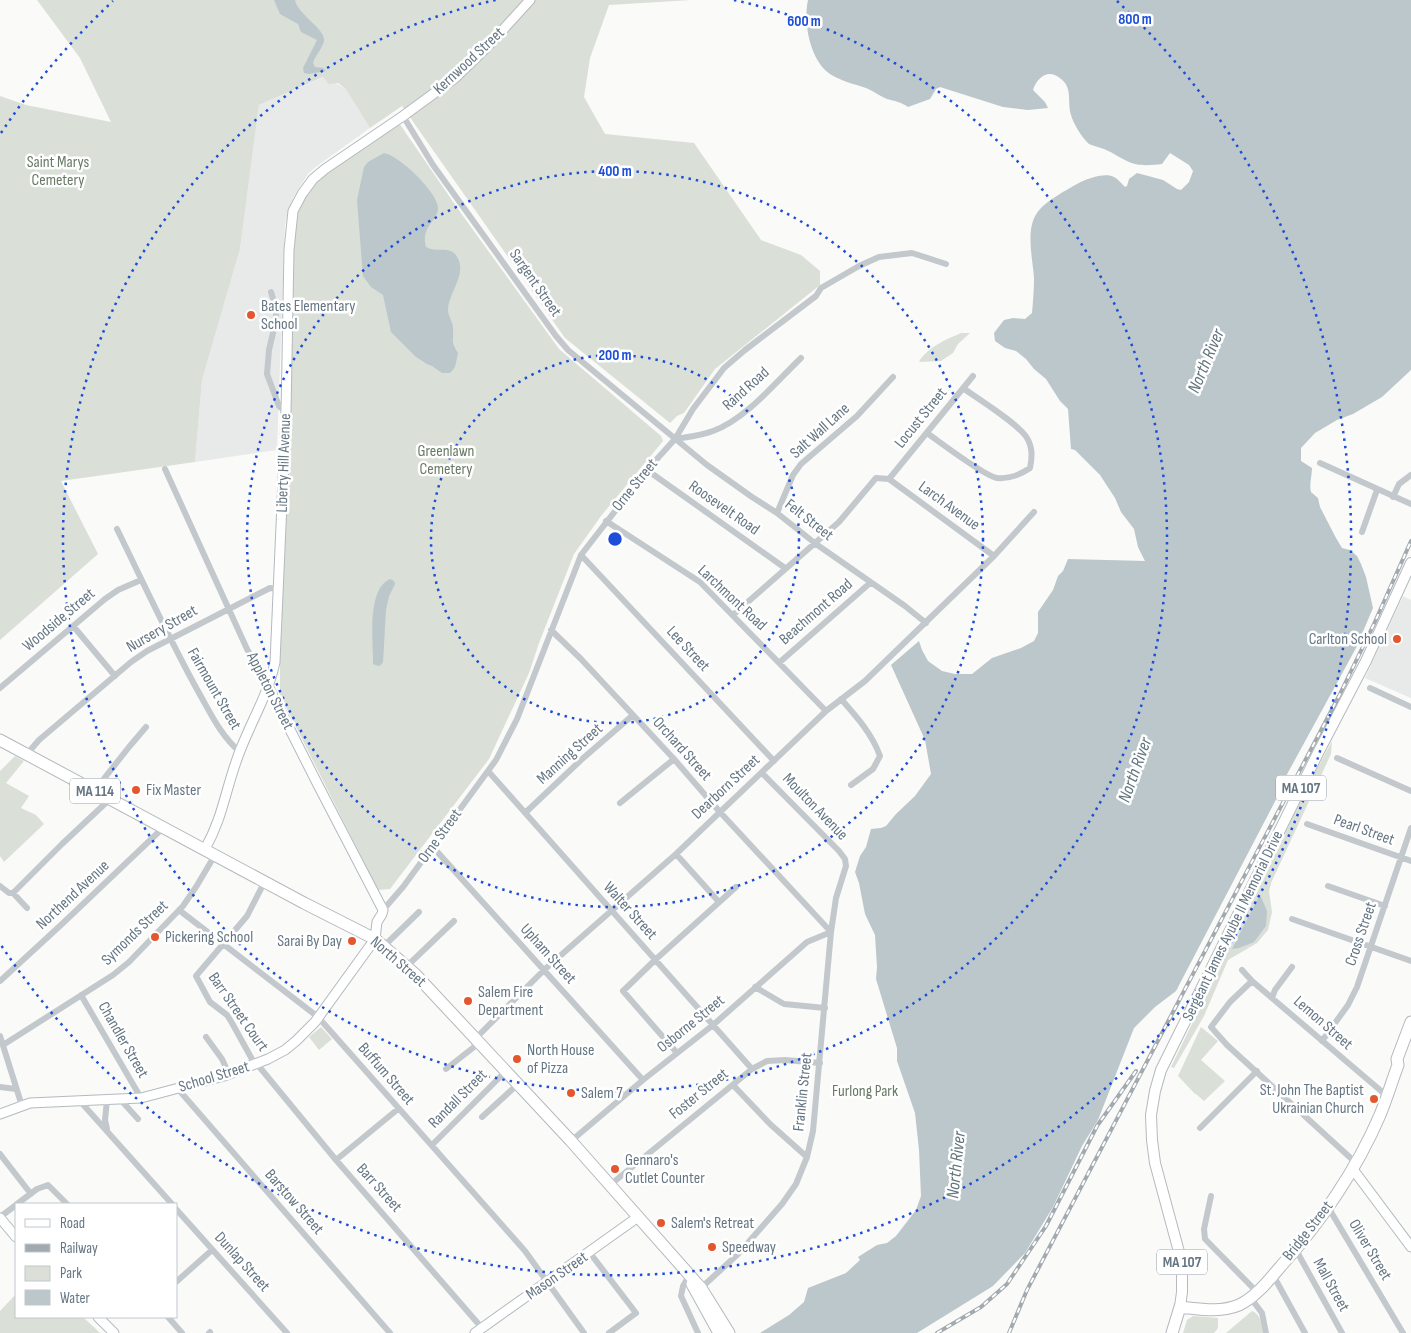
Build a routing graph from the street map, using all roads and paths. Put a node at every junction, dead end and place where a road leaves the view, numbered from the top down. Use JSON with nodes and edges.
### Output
{"nodes":[{"id":1,"x":530,"y":0,"type":"edge"},
{"id":2,"x":403,"y":116,"type":"junction"},
{"id":3,"x":946,"y":264,"type":"dead end"},
{"id":4,"x":271,"y":292,"type":"dead end"},
{"id":5,"x":801,"y":358,"type":"dead end"},
{"id":6,"x":973,"y":376,"type":"dead end"},
{"id":7,"x":893,"y":377,"type":"dead end"},
{"id":8,"x":963,"y":388,"type":"junction"},
{"id":9,"x":286,"y":412,"type":"junction"},
{"id":10,"x":927,"y":433,"type":"junction"},
{"id":11,"x":675,"y":439,"type":"junction"},
{"id":12,"x":1320,"y":463,"type":"dead end"},
{"id":13,"x":165,"y":469,"type":"dead end"},
{"id":14,"x":647,"y":470,"type":"junction"},
{"id":15,"x":1411,"y":474,"type":"edge"},
{"id":16,"x":889,"y":478,"type":"junction"},
{"id":17,"x":1377,"y":490,"type":"junction"},
{"id":18,"x":1393,"y":497,"type":"junction"},
{"id":19,"x":1411,"y":504,"type":"edge"},
{"id":20,"x":777,"y":512,"type":"junction"},
{"id":21,"x":1034,"y":512,"type":"dead end"},
{"id":22,"x":606,"y":522,"type":"junction"},
{"id":23,"x":118,"y":529,"type":"dead end"},
{"id":24,"x":1362,"y":532,"type":"dead end"},
{"id":25,"x":816,"y":544,"type":"junction"},
{"id":26,"x":581,"y":555,"type":"junction"},
{"id":27,"x":994,"y":556,"type":"junction"},
{"id":28,"x":1411,"y":563,"type":"edge"},
{"id":29,"x":785,"y":568,"type":"junction"},
{"id":30,"x":142,"y":580,"type":"junction"},
{"id":31,"x":870,"y":583,"type":"junction"},
{"id":32,"x":279,"y":589,"type":"junction"},
{"id":33,"x":228,"y":608,"type":"junction"},
{"id":34,"x":733,"y":615,"type":"junction"},
{"id":35,"x":926,"y":623,"type":"junction"},
{"id":36,"x":74,"y":627,"type":"junction"},
{"id":37,"x":551,"y":630,"type":"junction"},
{"id":38,"x":170,"y":639,"type":"junction"},
{"id":39,"x":780,"y":662,"type":"junction"},
{"id":40,"x":115,"y":676,"type":"junction"},
{"id":41,"x":268,"y":686,"type":"junction"},
{"id":42,"x":0,"y":688,"type":"edge"},
{"id":43,"x":1370,"y":688,"type":"dead end"},
{"id":44,"x":841,"y":699,"type":"junction"},
{"id":45,"x":1411,"y":707,"type":"edge"},
{"id":46,"x":826,"y":711,"type":"junction"},
{"id":47,"x":633,"y":715,"type":"junction"},
{"id":48,"x":146,"y":727,"type":"dead end"},
{"id":49,"x":0,"y":740,"type":"edge"},
{"id":50,"x":240,"y":752,"type":"junction"},
{"id":51,"x":27,"y":754,"type":"junction"},
{"id":52,"x":1337,"y":758,"type":"dead end"},
{"id":53,"x":674,"y":759,"type":"junction"},
{"id":54,"x":774,"y":761,"type":"junction"},
{"id":55,"x":488,"y":771,"type":"junction"},
{"id":56,"x":762,"y":773,"type":"junction"},
{"id":57,"x":851,"y":785,"type":"dead end"},
{"id":58,"x":95,"y":790,"type":"junction"},
{"id":59,"x":1411,"y":791,"type":"edge"},
{"id":60,"x":110,"y":799,"type":"junction"},
{"id":61,"x":620,"y":803,"type":"dead end"},
{"id":62,"x":719,"y":811,"type":"junction"},
{"id":63,"x":525,"y":813,"type":"junction"},
{"id":64,"x":1307,"y":824,"type":"dead end"},
{"id":65,"x":164,"y":828,"type":"junction"},
{"id":66,"x":1411,"y":828,"type":"edge"},
{"id":67,"x":432,"y":846,"type":"junction"},
{"id":68,"x":210,"y":852,"type":"junction"},
{"id":69,"x":676,"y":854,"type":"junction"},
{"id":70,"x":1401,"y":858,"type":"junction"},
{"id":71,"x":846,"y":861,"type":"joint"},
{"id":72,"x":1411,"y":861,"type":"edge"},
{"id":73,"x":265,"y":882,"type":"junction"},
{"id":74,"x":0,"y":886,"type":"edge"},
{"id":75,"x":1328,"y":886,"type":"dead end"},
{"id":76,"x":736,"y":887,"type":"dead end"},
{"id":77,"x":14,"y":893,"type":"junction"},
{"id":78,"x":719,"y":902,"type":"junction"},
{"id":79,"x":1385,"y":906,"type":"junction"},
{"id":80,"x":27,"y":908,"type":"dead end"},
{"id":81,"x":179,"y":910,"type":"junction"},
{"id":82,"x":383,"y":910,"type":"junction"},
{"id":83,"x":612,"y":911,"type":"junction"},
{"id":84,"x":419,"y":912,"type":"dead end"},
{"id":85,"x":1292,"y":919,"type":"dead end"},
{"id":86,"x":454,"y":921,"type":"dead end"},
{"id":87,"x":831,"y":932,"type":"junction"},
{"id":88,"x":374,"y":939,"type":"junction"},
{"id":89,"x":224,"y":945,"type":"junction"},
{"id":90,"x":384,"y":947,"type":"junction"},
{"id":91,"x":1371,"y":947,"type":"junction"},
{"id":92,"x":655,"y":960,"type":"junction"},
{"id":93,"x":1411,"y":961,"type":"edge"},
{"id":94,"x":406,"y":967,"type":"junction"},
{"id":95,"x":1292,"y":967,"type":"dead end"},
{"id":96,"x":544,"y":970,"type":"junction"},
{"id":97,"x":1242,"y":970,"type":"dead end"},
{"id":98,"x":0,"y":981,"type":"edge"},
{"id":99,"x":1252,"y":981,"type":"junction"},
{"id":100,"x":755,"y":988,"type":"junction"},
{"id":101,"x":81,"y":995,"type":"junction"},
{"id":102,"x":1272,"y":998,"type":"junction"},
{"id":103,"x":824,"y":1008,"type":"junction"},
{"id":104,"x":318,"y":1017,"type":"junction"},
{"id":105,"x":1411,"y":1022,"type":"edge"},
{"id":106,"x":713,"y":1025,"type":"junction"},
{"id":107,"x":0,"y":1036,"type":"edge"},
{"id":108,"x":206,"y":1037,"type":"dead end"},
{"id":109,"x":476,"y":1038,"type":"junction"},
{"id":110,"x":1409,"y":1038,"type":"edge"},
{"id":111,"x":1322,"y":1041,"type":"junction"},
{"id":112,"x":3,"y":1045,"type":"junction"},
{"id":113,"x":677,"y":1054,"type":"junction"},
{"id":114,"x":820,"y":1063,"type":"junction"},
{"id":115,"x":257,"y":1064,"type":"junction"},
{"id":116,"x":446,"y":1069,"type":"dead end"},
{"id":117,"x":752,"y":1069,"type":"junction"},
{"id":118,"x":1257,"y":1071,"type":"junction"},
{"id":119,"x":505,"y":1072,"type":"junction"},
{"id":120,"x":229,"y":1074,"type":"junction"},
{"id":121,"x":642,"y":1080,"type":"junction"},
{"id":122,"x":518,"y":1084,"type":"junction"},
{"id":123,"x":733,"y":1085,"type":"junction"},
{"id":124,"x":0,"y":1087,"type":"edge"},
{"id":125,"x":178,"y":1088,"type":"junction"},
{"id":126,"x":16,"y":1089,"type":"junction"},
{"id":127,"x":1387,"y":1096,"type":"junction"},
{"id":128,"x":141,"y":1098,"type":"junction"},
{"id":129,"x":80,"y":1100,"type":"junction"},
{"id":130,"x":107,"y":1100,"type":"junction"},
{"id":131,"x":120,"y":1100,"type":"junction"},
{"id":132,"x":22,"y":1106,"type":"junction"},
{"id":133,"x":398,"y":1109,"type":"junction"},
{"id":134,"x":0,"y":1114,"type":"edge"},
{"id":135,"x":482,"y":1117,"type":"dead end"},
{"id":136,"x":138,"y":1120,"type":"dead end"},
{"id":137,"x":1200,"y":1128,"type":"dead end"},
{"id":138,"x":108,"y":1132,"type":"junction"},
{"id":139,"x":571,"y":1141,"type":"junction"},
{"id":140,"x":432,"y":1145,"type":"junction"},
{"id":141,"x":0,"y":1154,"type":"edge"},
{"id":142,"x":807,"y":1157,"type":"junction"},
{"id":143,"x":336,"y":1160,"type":"junction"},
{"id":144,"x":1353,"y":1165,"type":"junction"},
{"id":145,"x":610,"y":1185,"type":"junction"},
{"id":146,"x":31,"y":1194,"type":"junction"},
{"id":147,"x":1210,"y":1196,"type":"dead end"},
{"id":148,"x":20,"y":1203,"type":"edge"},
{"id":149,"x":66,"y":1203,"type":"edge"},
{"id":150,"x":171,"y":1203,"type":"edge"},
{"id":151,"x":15,"y":1207,"type":"edge"},
{"id":152,"x":1328,"y":1207,"type":"junction"},
{"id":153,"x":178,"y":1211,"type":"edge"},
{"id":154,"x":638,"y":1217,"type":"junction"},
{"id":155,"x":0,"y":1218,"type":"edge"},
{"id":156,"x":15,"y":1236,"type":"edge"},
{"id":157,"x":1411,"y":1248,"type":"edge"},
{"id":158,"x":212,"y":1250,"type":"junction"},
{"id":159,"x":1296,"y":1250,"type":"junction"},
{"id":160,"x":590,"y":1253,"type":"junction"},
{"id":161,"x":1273,"y":1275,"type":"junction"},
{"id":162,"x":689,"y":1276,"type":"junction"},
{"id":163,"x":178,"y":1280,"type":"edge"},
{"id":164,"x":548,"y":1281,"type":"junction"},
{"id":165,"x":699,"y":1291,"type":"junction"},
{"id":166,"x":1254,"y":1295,"type":"junction"},
{"id":167,"x":1180,"y":1307,"type":"junction"},
{"id":168,"x":99,"y":1318,"type":"edge"},
{"id":169,"x":169,"y":1318,"type":"edge"},
{"id":170,"x":478,"y":1330,"type":"edge"},
{"id":171,"x":114,"y":1333,"type":"edge"},
{"id":172,"x":182,"y":1333,"type":"edge"},
{"id":173,"x":287,"y":1333,"type":"edge"},
{"id":174,"x":390,"y":1333,"type":"edge"},
{"id":175,"x":584,"y":1333,"type":"edge"},
{"id":176,"x":609,"y":1333,"type":"edge"},
{"id":177,"x":698,"y":1333,"type":"edge"},
{"id":178,"x":719,"y":1333,"type":"edge"},
{"id":179,"x":729,"y":1333,"type":"edge"},
{"id":180,"x":1172,"y":1333,"type":"edge"},
{"id":181,"x":1266,"y":1333,"type":"edge"},
{"id":182,"x":1305,"y":1333,"type":"edge"},
{"id":183,"x":1342,"y":1333,"type":"edge"},
{"id":184,"x":1403,"y":1333,"type":"edge"}],
"edges":[{"from":1,"to":2,"type":"main road","name":"Kernwood Street"},
{"from":2,"to":9,"type":"main road","name":"Liberty Hill Avenue"},
{"from":2,"to":11,"type":"street","name":"Sargent Street"},
{"from":3,"to":11,"type":"street","name":"Orne Street"},
{"from":4,"to":9,"type":"street"},
{"from":5,"to":11,"type":"street","name":"Rand Road"},
{"from":6,"to":8,"type":"street","name":"Locust Street"},
{"from":7,"to":20,"type":"street","name":"Salt Wall Lane"},
{"from":8,"to":10,"type":"street","name":"Locust Street"},
{"from":8,"to":10,"type":"street"},
{"from":9,"to":32,"type":"main road","name":"Liberty Hill Avenue"},
{"from":10,"to":16,"type":"street","name":"Locust Street"},
{"from":11,"to":14,"type":"street","name":"Orne Street"},
{"from":11,"to":20,"type":"street","name":"Felt Street"},
{"from":12,"to":17,"type":"street"},
{"from":13,"to":33,"type":"street","name":"Appleton Street"},
{"from":14,"to":22,"type":"street","name":"Orne Street"},
{"from":14,"to":29,"type":"street","name":"Roosevelt Road"},
{"from":15,"to":18,"type":"street"},
{"from":16,"to":25,"type":"street"},
{"from":16,"to":27,"type":"street","name":"Larch Avenue"},
{"from":17,"to":18,"type":"street"},
{"from":17,"to":24,"type":"street"},
{"from":18,"to":19,"type":"street"},
{"from":20,"to":25,"type":"street","name":"Felt Street"},
{"from":21,"to":27,"type":"street","name":"Dearborn Street"},
{"from":22,"to":26,"type":"street","name":"Orne Street"},
{"from":22,"to":34,"type":"street","name":"Larchmont Road"},
{"from":23,"to":30,"type":"street","name":"Fairmount Street"},
{"from":25,"to":29,"type":"street"},
{"from":25,"to":31,"type":"street","name":"Felt Street"},
{"from":26,"to":37,"type":"street","name":"Orne Street"},
{"from":26,"to":54,"type":"street","name":"Lee Street"},
{"from":27,"to":35,"type":"street","name":"Dearborn Street"},
{"from":28,"to":167,"type":"main road","name":"Sergeant James Ayube II Memorial Drive","number":"MA 107"},
{"from":29,"to":34,"type":"street"},
{"from":30,"to":36,"type":"street","name":"Woodside Street"},
{"from":30,"to":38,"type":"street","name":"Fairmount Street"},
{"from":31,"to":35,"type":"street","name":"Felt Street"},
{"from":31,"to":39,"type":"street","name":"Beachmont Road"},
{"from":32,"to":33,"type":"street","name":"Nursery Street"},
{"from":32,"to":41,"type":"main road","name":"Liberty Hill Avenue"},
{"from":33,"to":38,"type":"street","name":"Nursery Street"},
{"from":33,"to":41,"type":"street","name":"Appleton Street"},
{"from":34,"to":39,"type":"street","name":"Larchmont Road"},
{"from":35,"to":44,"type":"street","name":"Dearborn Street"},
{"from":36,"to":40,"type":"street"},
{"from":36,"to":42,"type":"street","name":"Woodside Street"},
{"from":37,"to":47,"type":"street","name":"Orchard Street"},
{"from":37,"to":55,"type":"street","name":"Orne Street"},
{"from":38,"to":40,"type":"street","name":"Nursery Street"},
{"from":38,"to":50,"type":"street","name":"Fairmount Street"},
{"from":39,"to":46,"type":"street","name":"Larchmont Road"},
{"from":40,"to":51,"type":"street","name":"Nursery Street"},
{"from":41,"to":50,"type":"main road","name":"Liberty Hill Avenue"},
{"from":41,"to":82,"type":"main road","name":"Appleton Street"},
{"from":43,"to":45,"type":"street"},
{"from":44,"to":46,"type":"street","name":"Dearborn Street"},
{"from":44,"to":57,"type":"street"},
{"from":46,"to":54,"type":"street","name":"Dearborn Street"},
{"from":47,"to":53,"type":"street","name":"Orchard Street"},
{"from":47,"to":63,"type":"street","name":"Manning Street"},
{"from":48,"to":58,"type":"street"},
{"from":49,"to":51,"type":"highway","name":"North Street","number":"MA 114"},
{"from":50,"to":68,"type":"main road","name":"Liberty Hill Avenue"},
{"from":51,"to":58,"type":"highway","name":"North Street","number":"MA 114"},
{"from":52,"to":59,"type":"street"},
{"from":53,"to":61,"type":"street"},
{"from":53,"to":62,"type":"street","name":"Orchard Street"},
{"from":54,"to":56,"type":"street","name":"Dearborn Street"},
{"from":55,"to":63,"type":"street","name":"Walter Street"},
{"from":55,"to":67,"type":"street","name":"Orne Street"},
{"from":56,"to":62,"type":"street","name":"Dearborn Street"},
{"from":56,"to":71,"type":"street","name":"Moulton Avenue"},
{"from":58,"to":60,"type":"highway","name":"North Street","number":"MA 114"},
{"from":60,"to":65,"type":"highway","name":"North Street","number":"MA 114"},
{"from":60,"to":77,"type":"street"},
{"from":62,"to":69,"type":"street","name":"Dearborn Street"},
{"from":62,"to":87,"type":"street","name":"Orchard Street"},
{"from":63,"to":83,"type":"street","name":"Walter Street"},
{"from":64,"to":70,"type":"street","name":"Pearl Street"},
{"from":65,"to":68,"type":"highway","name":"North Street","number":"MA 114"},
{"from":65,"to":98,"type":"street","name":"Northend Avenue"},
{"from":66,"to":70,"type":"street","name":"Cross Street"},
{"from":67,"to":82,"type":"street","name":"Orne Street"},
{"from":67,"to":96,"type":"street","name":"Upham Street"},
{"from":68,"to":73,"type":"highway","name":"North Street","number":"MA 114"},
{"from":68,"to":81,"type":"street","name":"Symonds Street"},
{"from":69,"to":78,"type":"street"},
{"from":69,"to":83,"type":"street","name":"Dearborn Street"},
{"from":70,"to":72,"type":"street","name":"Pearl Street"},
{"from":70,"to":79,"type":"street","name":"Cross Street"},
{"from":71,"to":87,"type":"street","name":"Franklin Street"},
{"from":73,"to":88,"type":"highway","name":"North Street","number":"MA 114"},
{"from":73,"to":89,"type":"street"},
{"from":74,"to":77,"type":"street"},
{"from":75,"to":79,"type":"street"},
{"from":76,"to":78,"type":"street"},
{"from":77,"to":80,"type":"street"},
{"from":78,"to":92,"type":"street"},
{"from":79,"to":91,"type":"street","name":"Cross Street"},
{"from":81,"to":89,"type":"street","name":"Buffum Street"},
{"from":81,"to":101,"type":"street","name":"Symonds Street"},
{"from":82,"to":88,"type":"main road","name":"Orne Street"},
{"from":83,"to":92,"type":"street","name":"Walter Street"},
{"from":83,"to":96,"type":"street","name":"Dearborn Street"},
{"from":84,"to":90,"type":"street"},
{"from":85,"to":91,"type":"street"},
{"from":86,"to":94,"type":"street"},
{"from":87,"to":100,"type":"street","name":"Osborne Street"},
{"from":87,"to":103,"type":"street","name":"Franklin Street"},
{"from":88,"to":90,"type":"highway","name":"North Street","number":"MA 114"},
{"from":88,"to":104,"type":"main road","name":"School Street"},
{"from":89,"to":104,"type":"street","name":"Buffum Street"},
{"from":89,"to":115,"type":"street","name":"Barr Street Court"},
{"from":90,"to":94,"type":"highway","name":"North Street","number":"MA 114"},
{"from":91,"to":93,"type":"street"},
{"from":91,"to":111,"type":"street","name":"Cross Street"},
{"from":92,"to":106,"type":"street","name":"Walter Street"},
{"from":92,"to":113,"type":"street"},
{"from":94,"to":109,"type":"highway","name":"North Street","number":"MA 114"},
{"from":95,"to":102,"type":"street"},
{"from":96,"to":109,"type":"street","name":"Dearborn Street"},
{"from":96,"to":121,"type":"street","name":"Upham Street"},
{"from":97,"to":99,"type":"street","name":"Lemon Street"},
{"from":99,"to":102,"type":"street","name":"Lemon Street"},
{"from":99,"to":118,"type":"street"},
{"from":100,"to":103,"type":"street"},
{"from":100,"to":106,"type":"street","name":"Osborne Street"},
{"from":101,"to":112,"type":"street","name":"Symonds Street"},
{"from":101,"to":128,"type":"street","name":"Chandler Street"},
{"from":102,"to":111,"type":"street","name":"Lemon Street"},
{"from":103,"to":114,"type":"street","name":"Franklin Street"},
{"from":104,"to":115,"type":"main road","name":"School Street"},
{"from":104,"to":133,"type":"street","name":"Buffum Street"},
{"from":105,"to":110,"type":"highway","name":"Bridge Street"},
{"from":106,"to":113,"type":"street","name":"Osborne Street"},
{"from":106,"to":117,"type":"street","name":"Walter Street"},
{"from":107,"to":112,"type":"street"},
{"from":108,"to":120,"type":"street"},
{"from":109,"to":116,"type":"street","name":"Dearborn Street"},
{"from":109,"to":119,"type":"highway","name":"North Street","number":"MA 114"},
{"from":110,"to":127,"type":"highway","name":"Bridge Street"},
{"from":111,"to":127,"type":"street","name":"Lemon Street"},
{"from":112,"to":126,"type":"street"},
{"from":113,"to":121,"type":"street","name":"Osborne Street"},
{"from":114,"to":117,"type":"street","name":"Foster Street"},
{"from":114,"to":142,"type":"street","name":"Franklin Street"},
{"from":115,"to":120,"type":"main road","name":"School Street"},
{"from":115,"to":143,"type":"street","name":"Barr Street"},
{"from":117,"to":123,"type":"street","name":"Foster Street"},
{"from":118,"to":137,"type":"street"},
{"from":118,"to":144,"type":"street"},
{"from":119,"to":122,"type":"highway","name":"North Street","number":"MA 114"},
{"from":119,"to":140,"type":"street","name":"Randall Street"},
{"from":120,"to":125,"type":"main road","name":"School Street"},
{"from":121,"to":139,"type":"street","name":"Osborne Street"},
{"from":122,"to":135,"type":"street"},
{"from":122,"to":139,"type":"highway","name":"North Street","number":"MA 114"},
{"from":123,"to":142,"type":"street"},
{"from":123,"to":145,"type":"street","name":"Foster Street"},
{"from":124,"to":126,"type":"street"},
{"from":125,"to":128,"type":"main road","name":"School Street"},
{"from":125,"to":174,"type":"street","name":"Barstow Street"},
{"from":126,"to":132,"type":"street"},
{"from":127,"to":144,"type":"highway","name":"Bridge Street"},
{"from":128,"to":131,"type":"main road","name":"School Street"},
{"from":129,"to":130,"type":"main road","name":"School Street"},
{"from":129,"to":132,"type":"main road","name":"School Street"},
{"from":129,"to":138,"type":"street"},
{"from":130,"to":131,"type":"main road","name":"School Street"},
{"from":130,"to":138,"type":"street"},
{"from":131,"to":136,"type":"street"},
{"from":132,"to":134,"type":"main road","name":"School Street"},
{"from":133,"to":140,"type":"street","name":"Buffum Street"},
{"from":133,"to":143,"type":"street"},
{"from":138,"to":150,"type":"street"},
{"from":139,"to":145,"type":"highway","name":"North Street","number":"MA 114"},
{"from":140,"to":164,"type":"street","name":"Buffum Street"},
{"from":141,"to":146,"type":"street"},
{"from":142,"to":165,"type":"street","name":"Franklin Street"},
{"from":143,"to":170,"type":"street","name":"Barr Street"},
{"from":144,"to":152,"type":"highway","name":"Bridge Street"},
{"from":144,"to":157,"type":"main road"},
{"from":145,"to":154,"type":"highway","name":"North Street","number":"MA 114"},
{"from":146,"to":148,"type":"street"},
{"from":146,"to":149,"type":"street"},
{"from":147,"to":166,"type":"street"},
{"from":151,"to":155,"type":"street"},
{"from":152,"to":159,"type":"highway","name":"Bridge Street"},
{"from":152,"to":184,"type":"street","name":"Oliver Street"},
{"from":153,"to":158,"type":"street","name":"Dunlap Street"},
{"from":154,"to":160,"type":"main road","name":"Mason Street"},
{"from":154,"to":162,"type":"highway","name":"North Street","number":"MA 114"},
{"from":155,"to":156,"type":"main road"},
{"from":158,"to":163,"type":"street"},
{"from":158,"to":173,"type":"street","name":"Dunlap Street"},
{"from":159,"to":161,"type":"highway","name":"Bridge Street"},
{"from":159,"to":183,"type":"street","name":"Mall Street"},
{"from":160,"to":164,"type":"main road","name":"Mason Street"},
{"from":160,"to":176,"type":"street"},
{"from":161,"to":166,"type":"highway","name":"Bridge Street"},
{"from":161,"to":182,"type":"street"},
{"from":162,"to":165,"type":"highway","name":"North Street","number":"MA 114"},
{"from":162,"to":177,"type":"street"},
{"from":164,"to":170,"type":"main road","name":"Mason Street"},
{"from":164,"to":175,"type":"street","name":"Buffum Street"},
{"from":165,"to":178,"type":"highway","name":"North Street","number":"MA 114"},
{"from":165,"to":179,"type":"highway","name":"North Street","number":"MA 114"},
{"from":166,"to":167,"type":"highway","name":"Bridge Street"},
{"from":166,"to":181,"type":"street"},
{"from":167,"to":180,"type":"highway","number":"MA 107"},
{"from":168,"to":171,"type":"main road"},
{"from":169,"to":172,"type":"street"}]}
